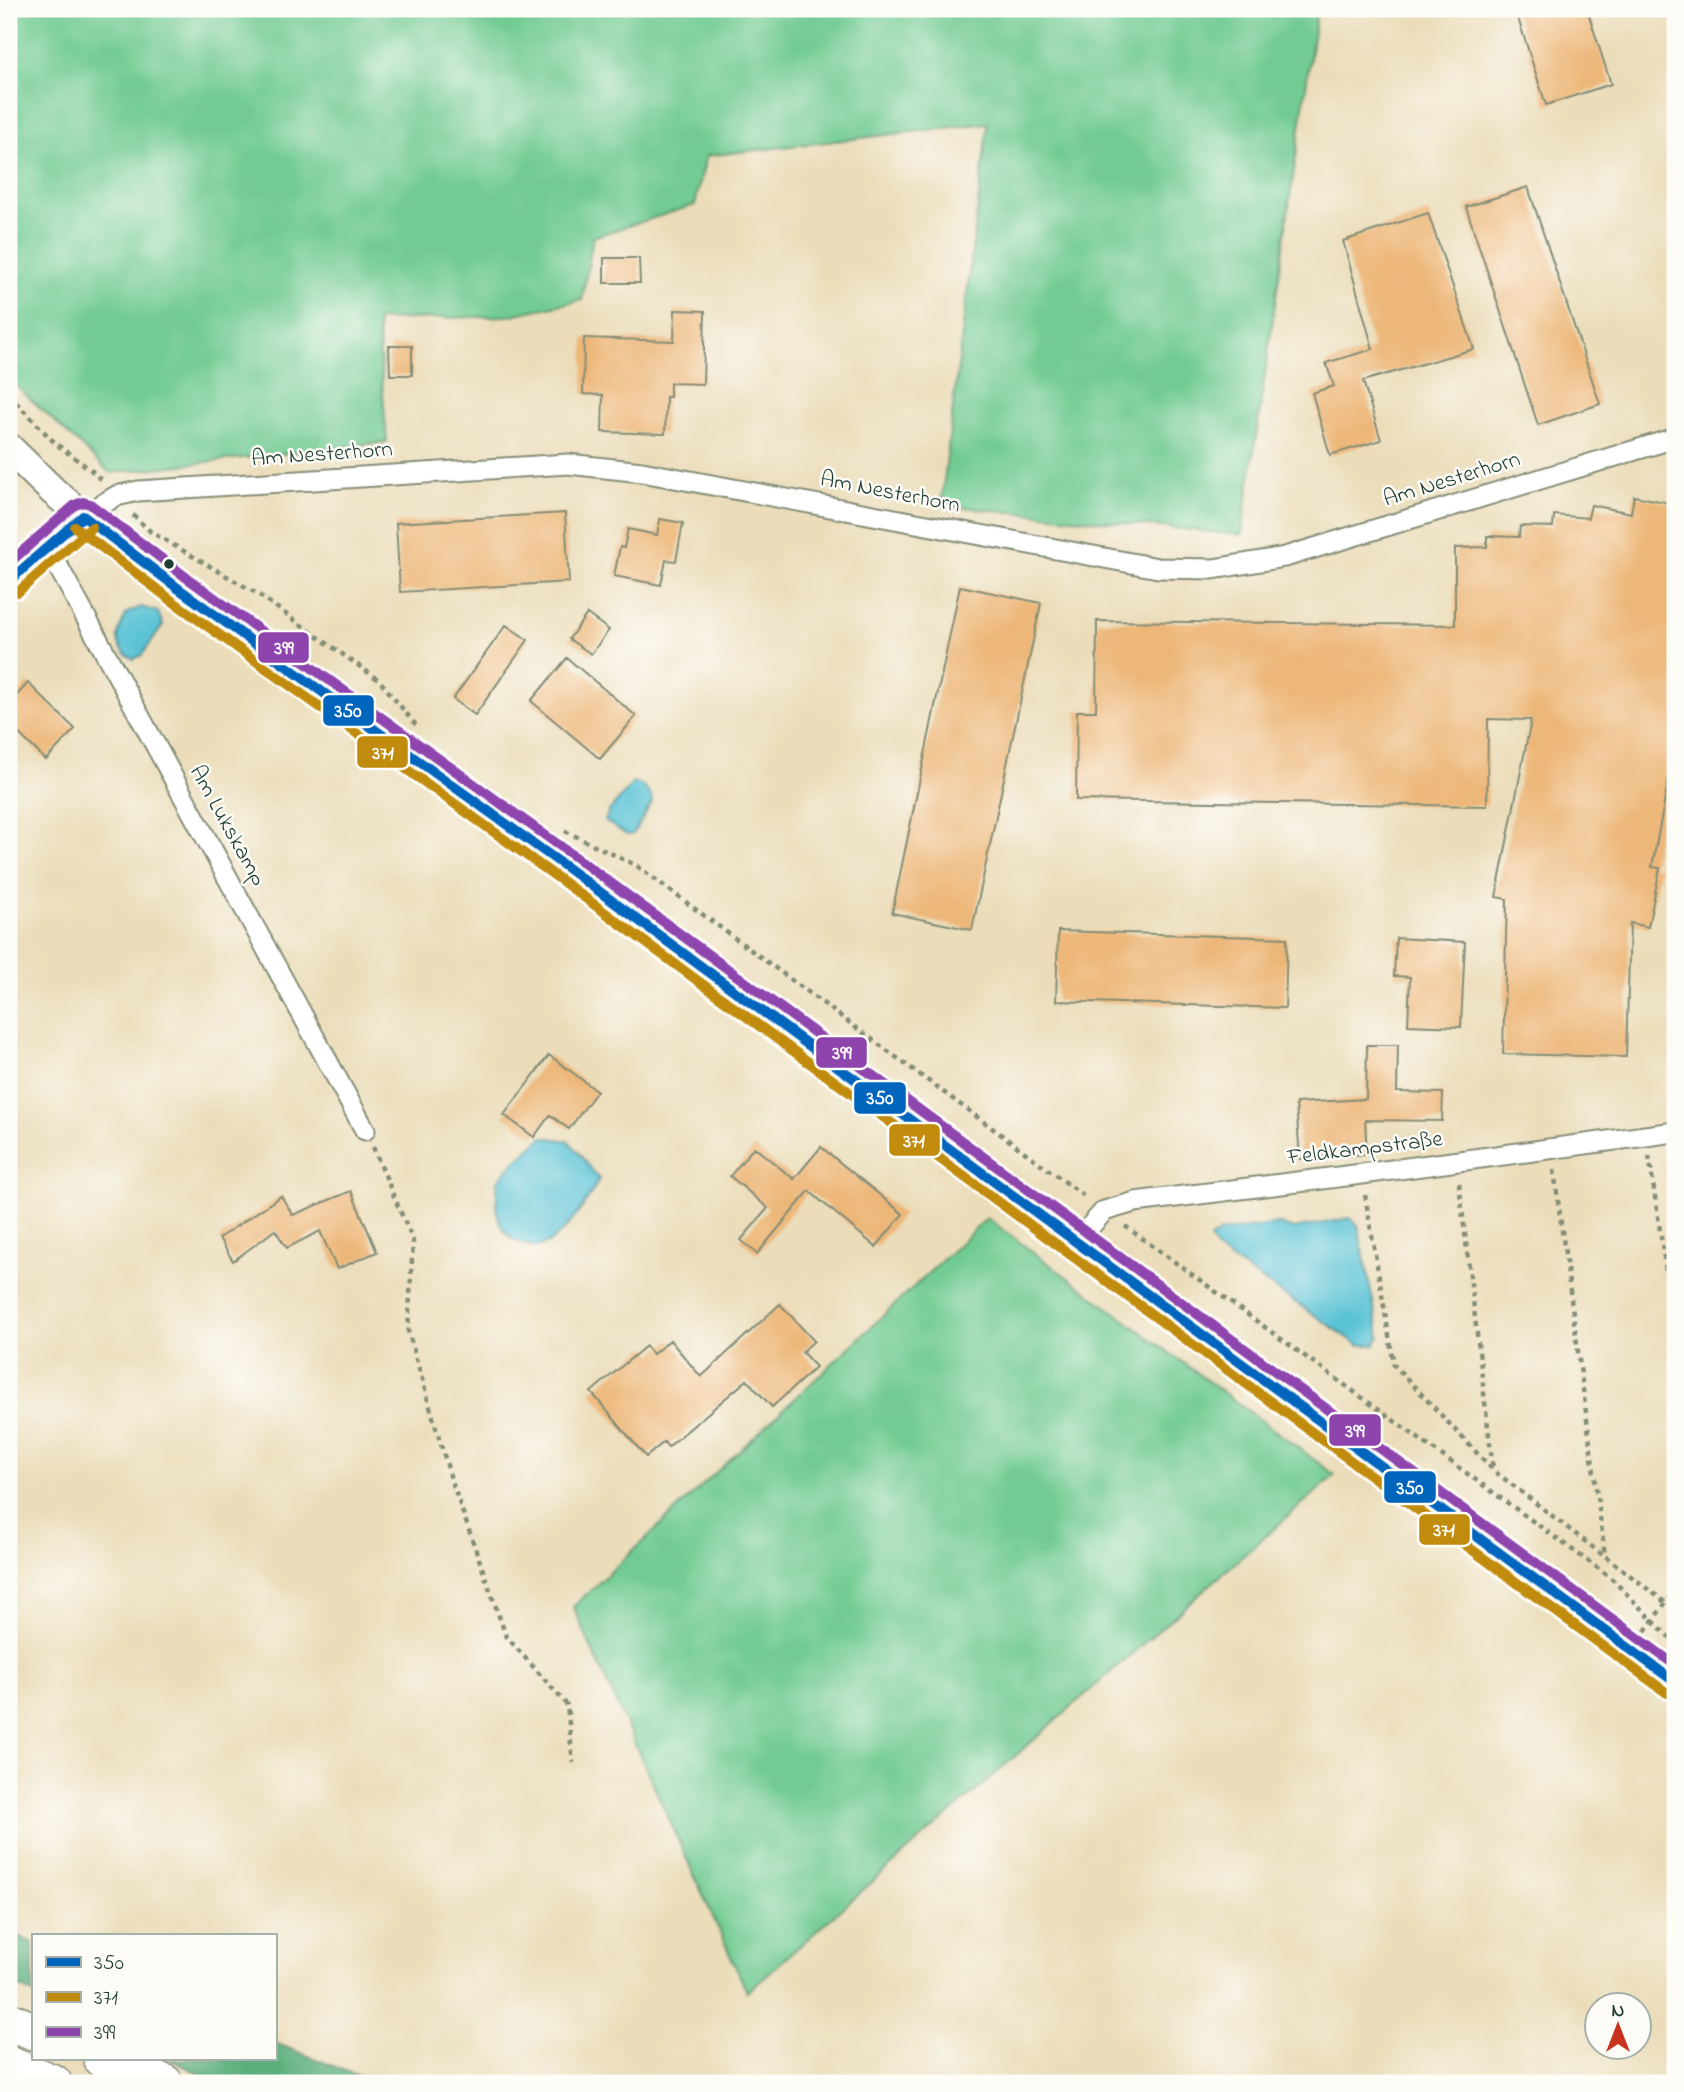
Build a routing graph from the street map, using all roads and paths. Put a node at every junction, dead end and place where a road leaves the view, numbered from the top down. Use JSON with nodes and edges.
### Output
{"nodes":[{"id":1,"x":9,"y":395,"type":"edge"},
{"id":2,"x":1675,"y":438,"type":"edge"},
{"id":3,"x":9,"y":448,"type":"edge"},
{"id":4,"x":116,"y":496,"type":"junction"},
{"id":5,"x":83,"y":516,"type":"junction"},
{"id":6,"x":47,"y":546,"type":"junction"},
{"id":7,"x":9,"y":581,"type":"edge"},
{"id":8,"x":420,"y":731,"type":"dead end"},
{"id":9,"x":562,"y":830,"type":"dead end"},
{"id":10,"x":365,"y":1130,"type":"joint"},
{"id":11,"x":1675,"y":1132,"type":"edge"},
{"id":12,"x":1646,"y":1136,"type":"junction"},
{"id":13,"x":1551,"y":1149,"type":"junction"},
{"id":14,"x":1456,"y":1161,"type":"junction"},
{"id":15,"x":1362,"y":1174,"type":"junction"},
{"id":16,"x":1104,"y":1211,"type":"junction"},
{"id":17,"x":1075,"y":1243,"type":"junction"},
{"id":18,"x":1675,"y":1332,"type":"edge"},
{"id":19,"x":1493,"y":1470,"type":"junction"},
{"id":20,"x":1605,"y":1556,"type":"junction"},
{"id":21,"x":1675,"y":1590,"type":"edge"},
{"id":22,"x":1666,"y":1603,"type":"junction"},
{"id":23,"x":1653,"y":1621,"type":"junction"},
{"id":24,"x":1675,"y":1643,"type":"edge"},
{"id":25,"x":1631,"y":1650,"type":"junction"},
{"id":26,"x":1675,"y":1682,"type":"edge"},
{"id":27,"x":573,"y":1763,"type":"dead end"},
{"id":28,"x":9,"y":2021,"type":"edge"},
{"id":29,"x":32,"y":2031,"type":"edge"},
{"id":30,"x":105,"y":2060,"type":"edge"},
{"id":31,"x":9,"y":2065,"type":"edge"},
{"id":32,"x":53,"y":2083,"type":"edge"},
{"id":33,"x":163,"y":2083,"type":"edge"}],
"edges":[{"from":1,"to":4,"type":"path"},
{"from":2,"to":4,"type":"street","name":"Am Nesterhorn"},
{"from":3,"to":5,"type":"street"},
{"from":4,"to":5,"type":"street","name":"Am Nesterhorn"},
{"from":4,"to":8,"type":"path"},
{"from":5,"to":6,"type":"street","name":"Am Nesterhorn"},
{"from":5,"to":17,"type":"street"},
{"from":6,"to":7,"type":"street","name":"Am Nesterhorn"},
{"from":6,"to":10,"type":"street","name":"Am Lukskamp"},
{"from":9,"to":16,"type":"path"},
{"from":10,"to":27,"type":"path"},
{"from":11,"to":12,"type":"street","name":"Feldkampstraße"},
{"from":12,"to":13,"type":"street","name":"Feldkampstraße"},
{"from":12,"to":18,"type":"path"},
{"from":13,"to":14,"type":"street","name":"Feldkampstraße"},
{"from":13,"to":20,"type":"path"},
{"from":14,"to":15,"type":"street","name":"Feldkampstraße"},
{"from":14,"to":19,"type":"path"},
{"from":15,"to":16,"type":"street","name":"Feldkampstraße"},
{"from":15,"to":19,"type":"path"},
{"from":16,"to":17,"type":"street"},
{"from":16,"to":23,"type":"path"},
{"from":17,"to":25,"type":"street"},
{"from":19,"to":20,"type":"path"},
{"from":20,"to":22,"type":"path"},
{"from":21,"to":22,"type":"path"},
{"from":22,"to":23,"type":"path"},
{"from":23,"to":24,"type":"path"},
{"from":23,"to":25,"type":"path"},
{"from":25,"to":26,"type":"street"},
{"from":28,"to":29,"type":"highway"},
{"from":30,"to":33,"type":"highway"},
{"from":31,"to":32,"type":"highway"}]}
